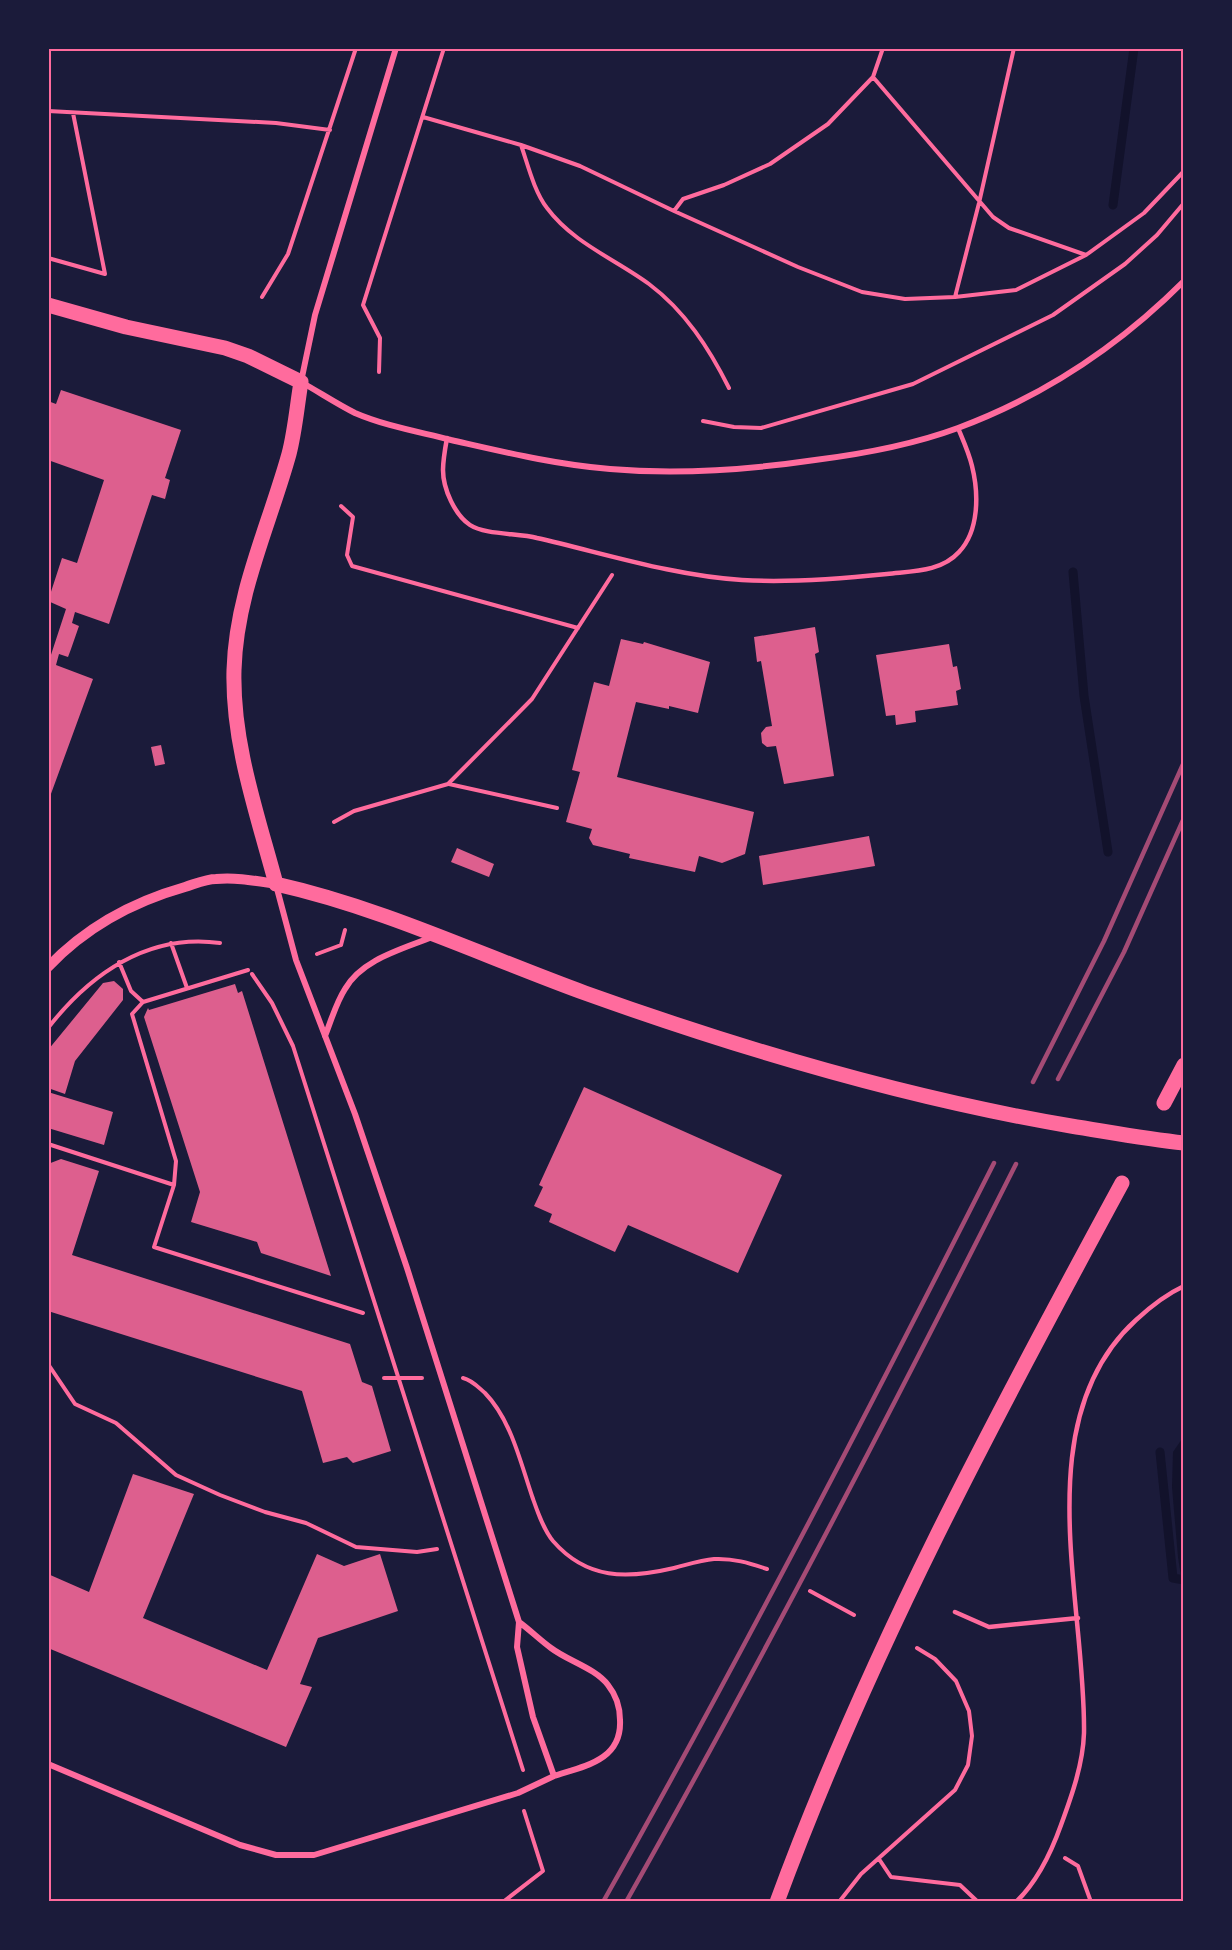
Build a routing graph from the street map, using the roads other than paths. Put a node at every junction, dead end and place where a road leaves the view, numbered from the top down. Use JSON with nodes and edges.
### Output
{"nodes":[{"id":1,"x":396,"y":48,"type":"edge"},
{"id":2,"x":1184,"y":281,"type":"edge"},
{"id":3,"x":48,"y":305,"type":"edge"},
{"id":4,"x":301,"y":382,"type":"junction"},
{"id":5,"x":958,"y":428,"type":"junction"},
{"id":6,"x":447,"y":438,"type":"junction"},
{"id":7,"x":276,"y":884,"type":"junction"},
{"id":8,"x":436,"y":936,"type":"junction"},
{"id":9,"x":48,"y":967,"type":"edge"},
{"id":10,"x":324,"y":1037,"type":"junction"},
{"id":11,"x":1184,"y":1065,"type":"edge"},
{"id":12,"x":1164,"y":1103,"type":"dead end"},
{"id":13,"x":1184,"y":1143,"type":"edge"},
{"id":14,"x":1122,"y":1183,"type":"dead end"},
{"id":15,"x":1184,"y":1286,"type":"edge"},
{"id":16,"x":955,"y":1612,"type":"dead end"},
{"id":17,"x":1078,"y":1618,"type":"junction"},
{"id":18,"x":519,"y":1622,"type":"junction"},
{"id":19,"x":48,"y":1764,"type":"edge"},
{"id":20,"x":554,"y":1776,"type":"junction"},
{"id":21,"x":777,"y":1902,"type":"edge"},
{"id":22,"x":1016,"y":1902,"type":"edge"}],
"edges":[{"from":1,"to":4,"type":"street"},
{"from":2,"to":5,"type":"street"},
{"from":3,"to":4,"type":"main road"},
{"from":4,"to":6,"type":"street"},
{"from":4,"to":7,"type":"main road"},
{"from":5,"to":6,"type":"street"},
{"from":5,"to":6,"type":"lane"},
{"from":7,"to":8,"type":"main road"},
{"from":7,"to":9,"type":"street"},
{"from":7,"to":10,"type":"street"},
{"from":8,"to":10,"type":"street"},
{"from":8,"to":13,"type":"main road"},
{"from":10,"to":18,"type":"street"},
{"from":11,"to":12,"type":"main road"},
{"from":14,"to":21,"type":"main road"},
{"from":15,"to":17,"type":"lane"},
{"from":16,"to":17,"type":"lane"},
{"from":17,"to":22,"type":"lane"},
{"from":18,"to":20,"type":"street"},
{"from":18,"to":20,"type":"street"},
{"from":19,"to":20,"type":"street"}]}
